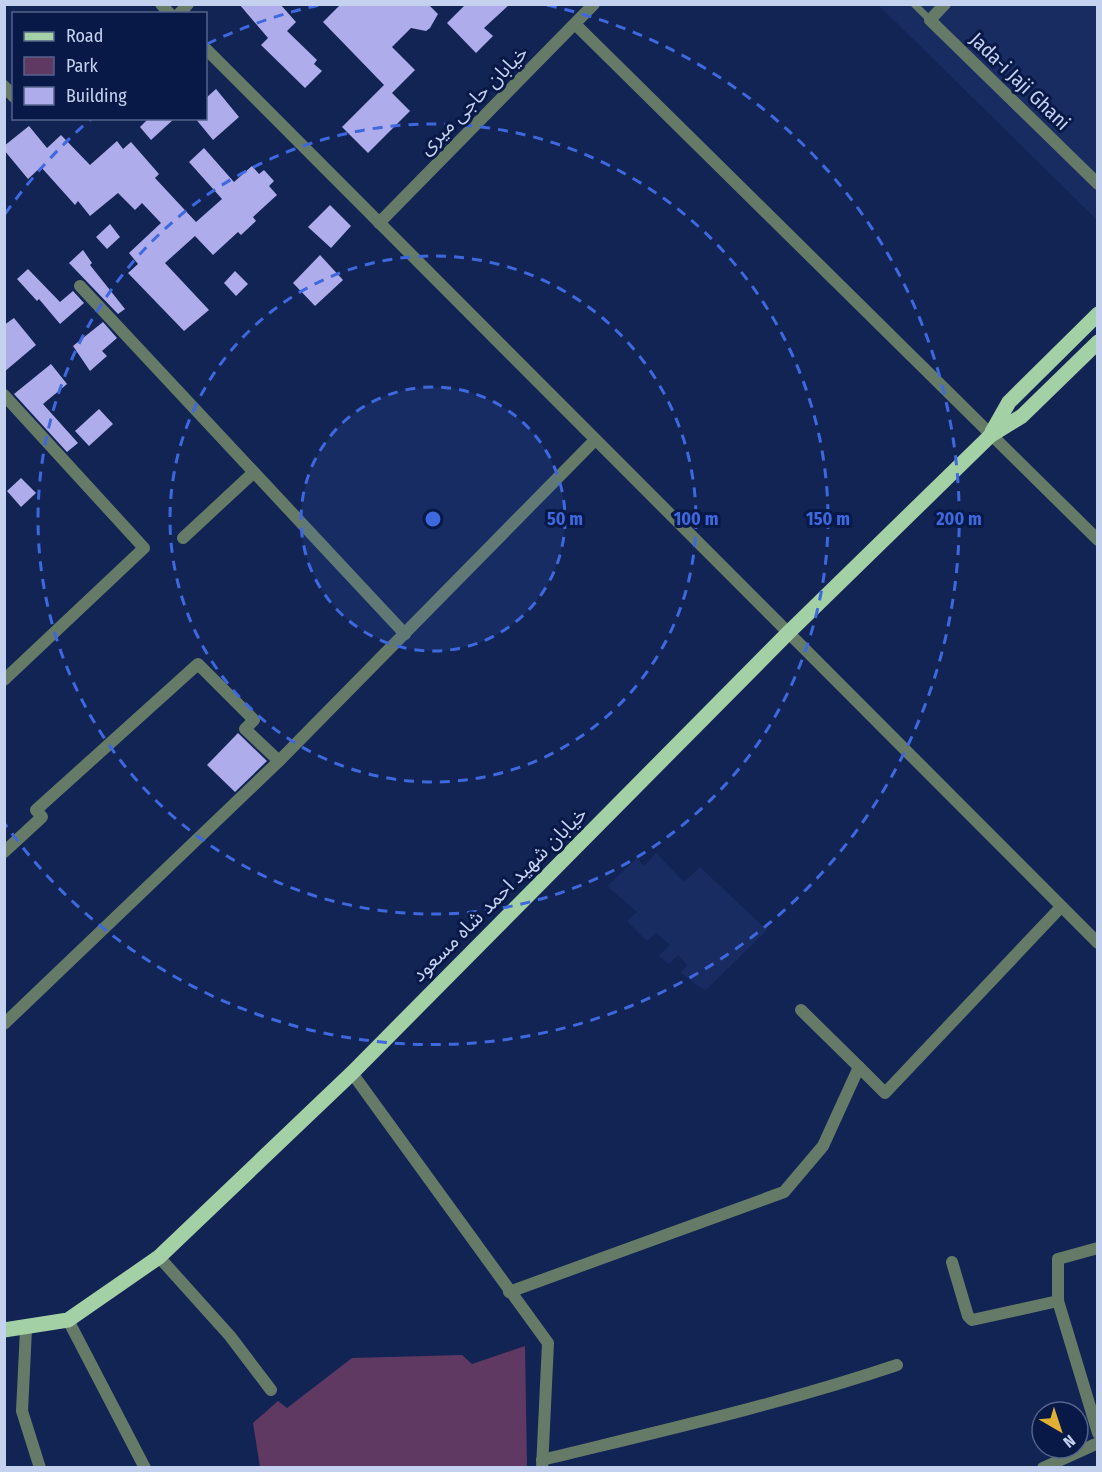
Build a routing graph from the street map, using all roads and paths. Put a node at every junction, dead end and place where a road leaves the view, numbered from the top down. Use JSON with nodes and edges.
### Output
{"nodes":[{"id":1,"x":594,"y":4,"type":"edge"},
{"id":2,"x":914,"y":4,"type":"edge"},
{"id":3,"x":945,"y":4,"type":"edge"},
{"id":4,"x":930,"y":20,"type":"junction"},
{"id":5,"x":575,"y":24,"type":"junction"},
{"id":6,"x":207,"y":51,"type":"edge"},
{"id":7,"x":1098,"y":184,"type":"edge"},
{"id":8,"x":379,"y":223,"type":"junction"},
{"id":9,"x":80,"y":286,"type":"dead end"},
{"id":10,"x":1098,"y":314,"type":"edge"},
{"id":11,"x":1098,"y":342,"type":"edge"},
{"id":12,"x":4,"y":394,"type":"edge"},
{"id":13,"x":991,"y":435,"type":"junction"},
{"id":14,"x":595,"y":440,"type":"junction"},
{"id":15,"x":254,"y":473,"type":"junction"},
{"id":16,"x":183,"y":538,"type":"dead end"},
{"id":17,"x":1098,"y":540,"type":"edge"},
{"id":18,"x":788,"y":633,"type":"junction"},
{"id":19,"x":405,"y":634,"type":"junction"},
{"id":20,"x":4,"y":680,"type":"edge"},
{"id":21,"x":279,"y":761,"type":"junction"},
{"id":22,"x":4,"y":852,"type":"edge"},
{"id":23,"x":1061,"y":907,"type":"junction"},
{"id":24,"x":1098,"y":943,"type":"edge"},
{"id":25,"x":801,"y":1010,"type":"dead end"},
{"id":26,"x":4,"y":1024,"type":"edge"},
{"id":27,"x":860,"y":1067,"type":"junction"},
{"id":28,"x":352,"y":1073,"type":"junction"},
{"id":29,"x":1098,"y":1248,"type":"edge"},
{"id":30,"x":159,"y":1257,"type":"junction"},
{"id":31,"x":952,"y":1262,"type":"dead end"},
{"id":32,"x":509,"y":1292,"type":"junction"},
{"id":33,"x":1058,"y":1301,"type":"junction"},
{"id":34,"x":68,"y":1320,"type":"junction"},
{"id":35,"x":26,"y":1329,"type":"junction"},
{"id":36,"x":4,"y":1330,"type":"edge"},
{"id":37,"x":897,"y":1365,"type":"dead end"},
{"id":38,"x":271,"y":1390,"type":"dead end"},
{"id":39,"x":1098,"y":1433,"type":"edge"},
{"id":40,"x":1098,"y":1443,"type":"edge"},
{"id":41,"x":542,"y":1464,"type":"edge"},
{"id":42,"x":40,"y":1467,"type":"edge"},
{"id":43,"x":145,"y":1467,"type":"edge"},
{"id":44,"x":1043,"y":1467,"type":"edge"}],
"edges":[{"from":1,"to":5,"type":"street","name":"خیابان حاجی میری"},
{"from":2,"to":4,"type":"lane"},
{"from":3,"to":4,"type":"street"},
{"from":4,"to":7,"type":"street","name":"Jada-i Jaji Ghani"},
{"from":5,"to":8,"type":"street","name":"خیابان حاجی میری"},
{"from":5,"to":13,"type":"street"},
{"from":6,"to":8,"type":"street"},
{"from":8,"to":14,"type":"street"},
{"from":9,"to":15,"type":"street"},
{"from":10,"to":13,"type":"main road","name":"خیابان شهید احمد شاه مسعود"},
{"from":11,"to":13,"type":"main road","name":"خیابان شهید احمد شاه مسعود"},
{"from":12,"to":20,"type":"street"},
{"from":13,"to":17,"type":"street"},
{"from":13,"to":18,"type":"main road","name":"خیابان شهید احمد شاه مسعود"},
{"from":14,"to":18,"type":"street"},
{"from":14,"to":19,"type":"street"},
{"from":15,"to":16,"type":"street"},
{"from":15,"to":19,"type":"street"},
{"from":18,"to":23,"type":"street"},
{"from":18,"to":28,"type":"main road","name":"خیابان شهید احمد شاه مسعود"},
{"from":19,"to":21,"type":"street"},
{"from":21,"to":22,"type":"street"},
{"from":21,"to":26,"type":"street"},
{"from":23,"to":24,"type":"street"},
{"from":23,"to":27,"type":"street"},
{"from":25,"to":27,"type":"street"},
{"from":27,"to":32,"type":"street"},
{"from":28,"to":30,"type":"main road","name":"خیابان شهید احمد شاه مسعود"},
{"from":28,"to":32,"type":"street"},
{"from":29,"to":33,"type":"street"},
{"from":30,"to":34,"type":"main road","name":"خیابان شهید احمد شاه مسعود"},
{"from":30,"to":38,"type":"street"},
{"from":31,"to":33,"type":"street"},
{"from":32,"to":41,"type":"street"},
{"from":33,"to":39,"type":"street"},
{"from":34,"to":35,"type":"main road","name":"خیابان شهید احمد شاه مسعود"},
{"from":34,"to":43,"type":"street"},
{"from":35,"to":36,"type":"main road","name":"خیابان شهید احمد شاه مسعود"},
{"from":35,"to":42,"type":"street"},
{"from":37,"to":41,"type":"street"},
{"from":40,"to":44,"type":"street"}]}
